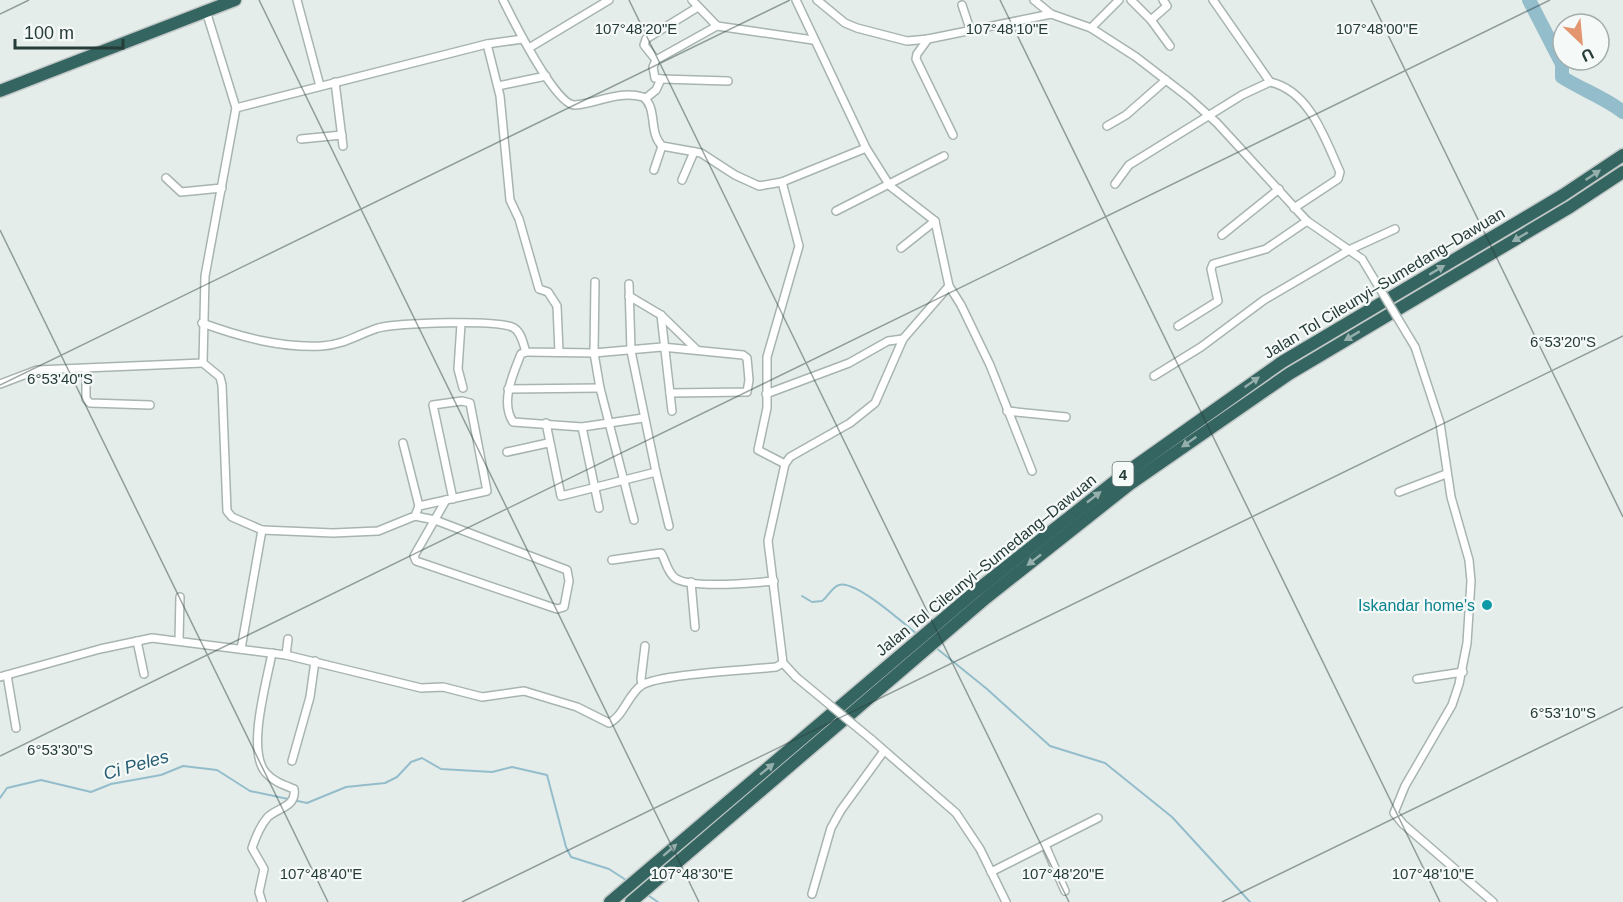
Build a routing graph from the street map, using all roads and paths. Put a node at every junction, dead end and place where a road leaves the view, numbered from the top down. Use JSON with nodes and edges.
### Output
{"nodes":[{"id":1,"x":235,"y":0,"type":"edge"},
{"id":2,"x":297,"y":0,"type":"edge"},
{"id":3,"x":502,"y":0,"type":"edge"},
{"id":4,"x":609,"y":0,"type":"edge"},
{"id":5,"x":692,"y":0,"type":"edge"},
{"id":6,"x":796,"y":0,"type":"edge"},
{"id":7,"x":817,"y":0,"type":"edge"},
{"id":8,"x":1034,"y":0,"type":"edge"},
{"id":9,"x":1119,"y":0,"type":"edge"},
{"id":10,"x":1131,"y":0,"type":"edge"},
{"id":11,"x":1163,"y":0,"type":"edge"},
{"id":12,"x":1214,"y":0,"type":"edge"},
{"id":13,"x":962,"y":5,"type":"dead end"},
{"id":14,"x":698,"y":7,"type":"junction"},
{"id":15,"x":206,"y":11,"type":"junction"},
{"id":16,"x":1051,"y":14,"type":"junction"},
{"id":17,"x":1151,"y":20,"type":"junction"},
{"id":18,"x":717,"y":26,"type":"junction"},
{"id":19,"x":1091,"y":28,"type":"junction"},
{"id":20,"x":970,"y":29,"type":"junction"},
{"id":21,"x":524,"y":39,"type":"junction"},
{"id":22,"x":928,"y":39,"type":"junction"},
{"id":23,"x":813,"y":40,"type":"junction"},
{"id":24,"x":487,"y":44,"type":"junction"},
{"id":25,"x":1170,"y":46,"type":"dead end"},
{"id":26,"x":529,"y":48,"type":"junction"},
{"id":27,"x":656,"y":60,"type":"junction"},
{"id":28,"x":546,"y":76,"type":"junction"},
{"id":29,"x":661,"y":80,"type":"junction"},
{"id":30,"x":1166,"y":80,"type":"junction"},
{"id":31,"x":728,"y":81,"type":"dead end"},
{"id":32,"x":335,"y":82,"type":"junction"},
{"id":33,"x":1270,"y":82,"type":"junction"},
{"id":34,"x":320,"y":86,"type":"junction"},
{"id":35,"x":498,"y":86,"type":"junction"},
{"id":36,"x":0,"y":91,"type":"edge"},
{"id":37,"x":646,"y":98,"type":"junction"},
{"id":38,"x":236,"y":108,"type":"junction"},
{"id":39,"x":1210,"y":117,"type":"junction"},
{"id":40,"x":1107,"y":126,"type":"dead end"},
{"id":41,"x":342,"y":135,"type":"junction"},
{"id":42,"x":953,"y":135,"type":"dead end"},
{"id":43,"x":301,"y":140,"type":"dead end"},
{"id":44,"x":343,"y":146,"type":"dead end"},
{"id":45,"x":662,"y":146,"type":"junction"},
{"id":46,"x":866,"y":148,"type":"junction"},
{"id":47,"x":694,"y":152,"type":"junction"},
{"id":48,"x":1623,"y":155,"type":"edge"},
{"id":49,"x":944,"y":156,"type":"dead end"},
{"id":50,"x":654,"y":170,"type":"dead end"},
{"id":51,"x":1623,"y":172,"type":"edge"},
{"id":52,"x":166,"y":178,"type":"dead end"},
{"id":53,"x":682,"y":180,"type":"dead end"},
{"id":54,"x":782,"y":182,"type":"junction"},
{"id":55,"x":1115,"y":184,"type":"dead end"},
{"id":56,"x":890,"y":186,"type":"junction"},
{"id":57,"x":222,"y":188,"type":"junction"},
{"id":58,"x":1279,"y":189,"type":"junction"},
{"id":59,"x":1294,"y":208,"type":"junction"},
{"id":60,"x":836,"y":211,"type":"dead end"},
{"id":61,"x":935,"y":221,"type":"junction"},
{"id":62,"x":1306,"y":221,"type":"junction"},
{"id":63,"x":1395,"y":229,"type":"dead end"},
{"id":64,"x":1222,"y":235,"type":"dead end"},
{"id":65,"x":901,"y":248,"type":"dead end"},
{"id":66,"x":1350,"y":249,"type":"junction"},
{"id":67,"x":595,"y":282,"type":"dead end"},
{"id":68,"x":629,"y":284,"type":"dead end"},
{"id":69,"x":949,"y":286,"type":"junction"},
{"id":70,"x":629,"y":296,"type":"junction"},
{"id":71,"x":661,"y":315,"type":"junction"},
{"id":72,"x":202,"y":323,"type":"junction"},
{"id":73,"x":461,"y":324,"type":"junction"},
{"id":74,"x":1178,"y":326,"type":"dead end"},
{"id":75,"x":903,"y":339,"type":"junction"},
{"id":76,"x":663,"y":347,"type":"junction"},
{"id":77,"x":696,"y":349,"type":"junction"},
{"id":78,"x":631,"y":351,"type":"junction"},
{"id":79,"x":526,"y":352,"type":"junction"},
{"id":80,"x":560,"y":352,"type":"junction"},
{"id":81,"x":594,"y":353,"type":"junction"},
{"id":82,"x":203,"y":363,"type":"junction"},
{"id":83,"x":86,"y":369,"type":"junction"},
{"id":84,"x":1154,"y":376,"type":"dead end"},
{"id":85,"x":0,"y":384,"type":"edge"},
{"id":86,"x":463,"y":388,"type":"dead end"},
{"id":87,"x":600,"y":388,"type":"junction"},
{"id":88,"x":508,"y":389,"type":"junction"},
{"id":89,"x":670,"y":393,"type":"junction"},
{"id":90,"x":766,"y":394,"type":"junction"},
{"id":91,"x":150,"y":405,"type":"dead end"},
{"id":92,"x":672,"y":411,"type":"dead end"},
{"id":93,"x":1007,"y":411,"type":"junction"},
{"id":94,"x":1066,"y":417,"type":"dead end"},
{"id":95,"x":643,"y":418,"type":"junction"},
{"id":96,"x":546,"y":423,"type":"junction"},
{"id":97,"x":610,"y":423,"type":"junction"},
{"id":98,"x":582,"y":427,"type":"junction"},
{"id":99,"x":403,"y":443,"type":"dead end"},
{"id":100,"x":548,"y":443,"type":"junction"},
{"id":101,"x":507,"y":452,"type":"dead end"},
{"id":102,"x":785,"y":464,"type":"junction"},
{"id":103,"x":656,"y":471,"type":"junction"},
{"id":104,"x":1032,"y":471,"type":"dead end"},
{"id":105,"x":1446,"y":474,"type":"junction"},
{"id":106,"x":625,"y":480,"type":"junction"},
{"id":107,"x":594,"y":488,"type":"junction"},
{"id":108,"x":1399,"y":492,"type":"dead end"},
{"id":109,"x":450,"y":499,"type":"junction"},
{"id":110,"x":419,"y":506,"type":"junction"},
{"id":111,"x":599,"y":508,"type":"dead end"},
{"id":112,"x":415,"y":516,"type":"junction"},
{"id":113,"x":435,"y":520,"type":"junction"},
{"id":114,"x":634,"y":520,"type":"dead end"},
{"id":115,"x":669,"y":526,"type":"dead end"},
{"id":116,"x":262,"y":530,"type":"junction"},
{"id":117,"x":612,"y":560,"type":"dead end"},
{"id":118,"x":774,"y":581,"type":"junction"},
{"id":119,"x":691,"y":582,"type":"junction"},
{"id":120,"x":180,"y":597,"type":"dead end"},
{"id":121,"x":695,"y":627,"type":"dead end"},
{"id":122,"x":288,"y":639,"type":"dead end"},
{"id":123,"x":179,"y":640,"type":"junction"},
{"id":124,"x":137,"y":641,"type":"junction"},
{"id":125,"x":645,"y":646,"type":"dead end"},
{"id":126,"x":241,"y":649,"type":"junction"},
{"id":127,"x":272,"y":653,"type":"junction"},
{"id":128,"x":286,"y":654,"type":"junction"},
{"id":129,"x":315,"y":661,"type":"junction"},
{"id":130,"x":783,"y":663,"type":"junction"},
{"id":131,"x":1463,"y":672,"type":"junction"},
{"id":132,"x":144,"y":674,"type":"dead end"},
{"id":133,"x":4,"y":676,"type":"edge"},
{"id":134,"x":1416,"y":679,"type":"dead end"},
{"id":135,"x":642,"y":684,"type":"junction"},
{"id":136,"x":16,"y":728,"type":"dead end"},
{"id":137,"x":884,"y":751,"type":"junction"},
{"id":138,"x":292,"y":761,"type":"dead end"},
{"id":139,"x":726,"y":811,"type":"junction"},
{"id":140,"x":1098,"y":818,"type":"dead end"},
{"id":141,"x":1044,"y":845,"type":"junction"},
{"id":142,"x":991,"y":872,"type":"junction"},
{"id":143,"x":1065,"y":891,"type":"dead end"},
{"id":144,"x":812,"y":894,"type":"dead end"},
{"id":145,"x":262,"y":902,"type":"edge"},
{"id":146,"x":610,"y":902,"type":"edge"},
{"id":147,"x":631,"y":902,"type":"edge"},
{"id":148,"x":1006,"y":902,"type":"edge"},
{"id":149,"x":1493,"y":902,"type":"edge"}],
"edges":[{"from":1,"to":15,"type":"highway"},
{"from":2,"to":34,"type":"street"},
{"from":3,"to":21,"type":"street"},
{"from":4,"to":26,"type":"street"},
{"from":5,"to":14,"type":"street"},
{"from":6,"to":23,"type":"street"},
{"from":7,"to":22,"type":"street"},
{"from":8,"to":16,"type":"street"},
{"from":9,"to":19,"type":"street"},
{"from":10,"to":17,"type":"street"},
{"from":11,"to":17,"type":"street"},
{"from":12,"to":33,"type":"street"},
{"from":13,"to":20,"type":"street"},
{"from":14,"to":18,"type":"street"},
{"from":14,"to":27,"type":"street"},
{"from":15,"to":36,"type":"highway"},
{"from":15,"to":38,"type":"street"},
{"from":16,"to":19,"type":"street"},
{"from":16,"to":20,"type":"street"},
{"from":17,"to":25,"type":"street"},
{"from":18,"to":23,"type":"street"},
{"from":18,"to":27,"type":"street"},
{"from":19,"to":30,"type":"street"},
{"from":20,"to":22,"type":"street"},
{"from":21,"to":24,"type":"street"},
{"from":21,"to":26,"type":"street"},
{"from":22,"to":42,"type":"street"},
{"from":23,"to":46,"type":"street"},
{"from":24,"to":32,"type":"street"},
{"from":24,"to":35,"type":"street"},
{"from":26,"to":28,"type":"street"},
{"from":27,"to":29,"type":"street"},
{"from":28,"to":35,"type":"street"},
{"from":28,"to":37,"type":"street"},
{"from":29,"to":31,"type":"street"},
{"from":29,"to":37,"type":"street"},
{"from":30,"to":39,"type":"street"},
{"from":30,"to":40,"type":"street"},
{"from":32,"to":34,"type":"street"},
{"from":32,"to":41,"type":"street"},
{"from":33,"to":39,"type":"street"},
{"from":33,"to":59,"type":"street"},
{"from":34,"to":38,"type":"street"},
{"from":35,"to":80,"type":"street"},
{"from":37,"to":45,"type":"street"},
{"from":38,"to":57,"type":"street"},
{"from":39,"to":55,"type":"street"},
{"from":39,"to":58,"type":"street"},
{"from":41,"to":43,"type":"street"},
{"from":41,"to":44,"type":"street"},
{"from":45,"to":47,"type":"street"},
{"from":45,"to":50,"type":"street"},
{"from":46,"to":54,"type":"street"},
{"from":46,"to":56,"type":"street"},
{"from":47,"to":53,"type":"street"},
{"from":47,"to":54,"type":"street"},
{"from":139,"to":48,"type":"highway","name":"Jalan Tol Cileunyi–Sumedang–Dawuan","number":"4","one_way":true},
{"from":49,"to":56,"type":"street"},
{"from":51,"to":139,"type":"highway","name":"Jalan Tol Cileunyi–Sumedang–Dawuan","number":"4","one_way":true},
{"from":52,"to":57,"type":"street"},
{"from":54,"to":90,"type":"street"},
{"from":56,"to":60,"type":"street"},
{"from":56,"to":61,"type":"street"},
{"from":57,"to":72,"type":"street"},
{"from":58,"to":59,"type":"street"},
{"from":58,"to":64,"type":"street"},
{"from":59,"to":62,"type":"street"},
{"from":61,"to":65,"type":"street"},
{"from":61,"to":69,"type":"street"},
{"from":62,"to":66,"type":"street"},
{"from":62,"to":74,"type":"street"},
{"from":63,"to":66,"type":"street"},
{"from":66,"to":84,"type":"street"},
{"from":66,"to":105,"type":"street","bridge":true},
{"from":67,"to":81,"type":"street"},
{"from":68,"to":70,"type":"street"},
{"from":69,"to":75,"type":"street"},
{"from":69,"to":93,"type":"street"},
{"from":70,"to":71,"type":"street"},
{"from":70,"to":78,"type":"street"},
{"from":71,"to":76,"type":"street"},
{"from":71,"to":77,"type":"street"},
{"from":72,"to":73,"type":"street"},
{"from":72,"to":82,"type":"street"},
{"from":73,"to":79,"type":"street"},
{"from":73,"to":86,"type":"street"},
{"from":75,"to":90,"type":"street"},
{"from":75,"to":102,"type":"street"},
{"from":76,"to":77,"type":"street"},
{"from":76,"to":78,"type":"street"},
{"from":76,"to":89,"type":"street"},
{"from":77,"to":89,"type":"street"},
{"from":78,"to":81,"type":"street"},
{"from":78,"to":95,"type":"street"},
{"from":79,"to":80,"type":"street"},
{"from":79,"to":88,"type":"street"},
{"from":80,"to":81,"type":"street"},
{"from":81,"to":87,"type":"street"},
{"from":82,"to":83,"type":"street"},
{"from":82,"to":116,"type":"street"},
{"from":83,"to":85,"type":"street"},
{"from":83,"to":91,"type":"street"},
{"from":87,"to":88,"type":"street"},
{"from":87,"to":97,"type":"street"},
{"from":88,"to":96,"type":"street"},
{"from":89,"to":92,"type":"street"},
{"from":90,"to":102,"type":"street"},
{"from":93,"to":94,"type":"street"},
{"from":93,"to":104,"type":"street"},
{"from":95,"to":97,"type":"street"},
{"from":95,"to":103,"type":"street"},
{"from":96,"to":98,"type":"street"},
{"from":96,"to":100,"type":"street"},
{"from":97,"to":98,"type":"street"},
{"from":97,"to":106,"type":"street"},
{"from":98,"to":107,"type":"street"},
{"from":99,"to":110,"type":"street"},
{"from":100,"to":101,"type":"street"},
{"from":100,"to":107,"type":"street"},
{"from":102,"to":118,"type":"street"},
{"from":103,"to":106,"type":"street"},
{"from":103,"to":115,"type":"street"},
{"from":105,"to":108,"type":"street"},
{"from":105,"to":131,"type":"street"},
{"from":106,"to":107,"type":"street"},
{"from":106,"to":114,"type":"street"},
{"from":107,"to":111,"type":"street"},
{"from":109,"to":109,"type":"street"},
{"from":109,"to":110,"type":"street"},
{"from":109,"to":113,"type":"street"},
{"from":110,"to":112,"type":"street"},
{"from":112,"to":113,"type":"street"},
{"from":112,"to":116,"type":"street"},
{"from":113,"to":113,"type":"street"},
{"from":116,"to":126,"type":"street"},
{"from":117,"to":119,"type":"street"},
{"from":118,"to":119,"type":"street"},
{"from":118,"to":130,"type":"street"},
{"from":119,"to":121,"type":"street"},
{"from":120,"to":123,"type":"street"},
{"from":122,"to":128,"type":"street"},
{"from":123,"to":124,"type":"street"},
{"from":123,"to":126,"type":"street"},
{"from":124,"to":132,"type":"street"},
{"from":124,"to":133,"type":"street"},
{"from":125,"to":135,"type":"street"},
{"from":126,"to":127,"type":"street"},
{"from":127,"to":128,"type":"street"},
{"from":127,"to":145,"type":"street"},
{"from":128,"to":129,"type":"street"},
{"from":129,"to":135,"type":"street"},
{"from":129,"to":138,"type":"street"},
{"from":130,"to":135,"type":"street"},
{"from":130,"to":137,"type":"street","bridge":true},
{"from":131,"to":134,"type":"street"},
{"from":131,"to":149,"type":"street"},
{"from":133,"to":136,"type":"street"},
{"from":137,"to":142,"type":"street"},
{"from":137,"to":144,"type":"street"},
{"from":146,"to":139,"type":"highway","name":"Jalan Tol Cileunyi–Sumedang–Dawuan","number":"4","one_way":true},
{"from":139,"to":147,"type":"highway","name":"Jalan Tol Cileunyi–Sumedang–Dawuan","number":"4"},
{"from":140,"to":141,"type":"street"},
{"from":141,"to":142,"type":"street"},
{"from":141,"to":143,"type":"street"},
{"from":142,"to":148,"type":"street"}]}
